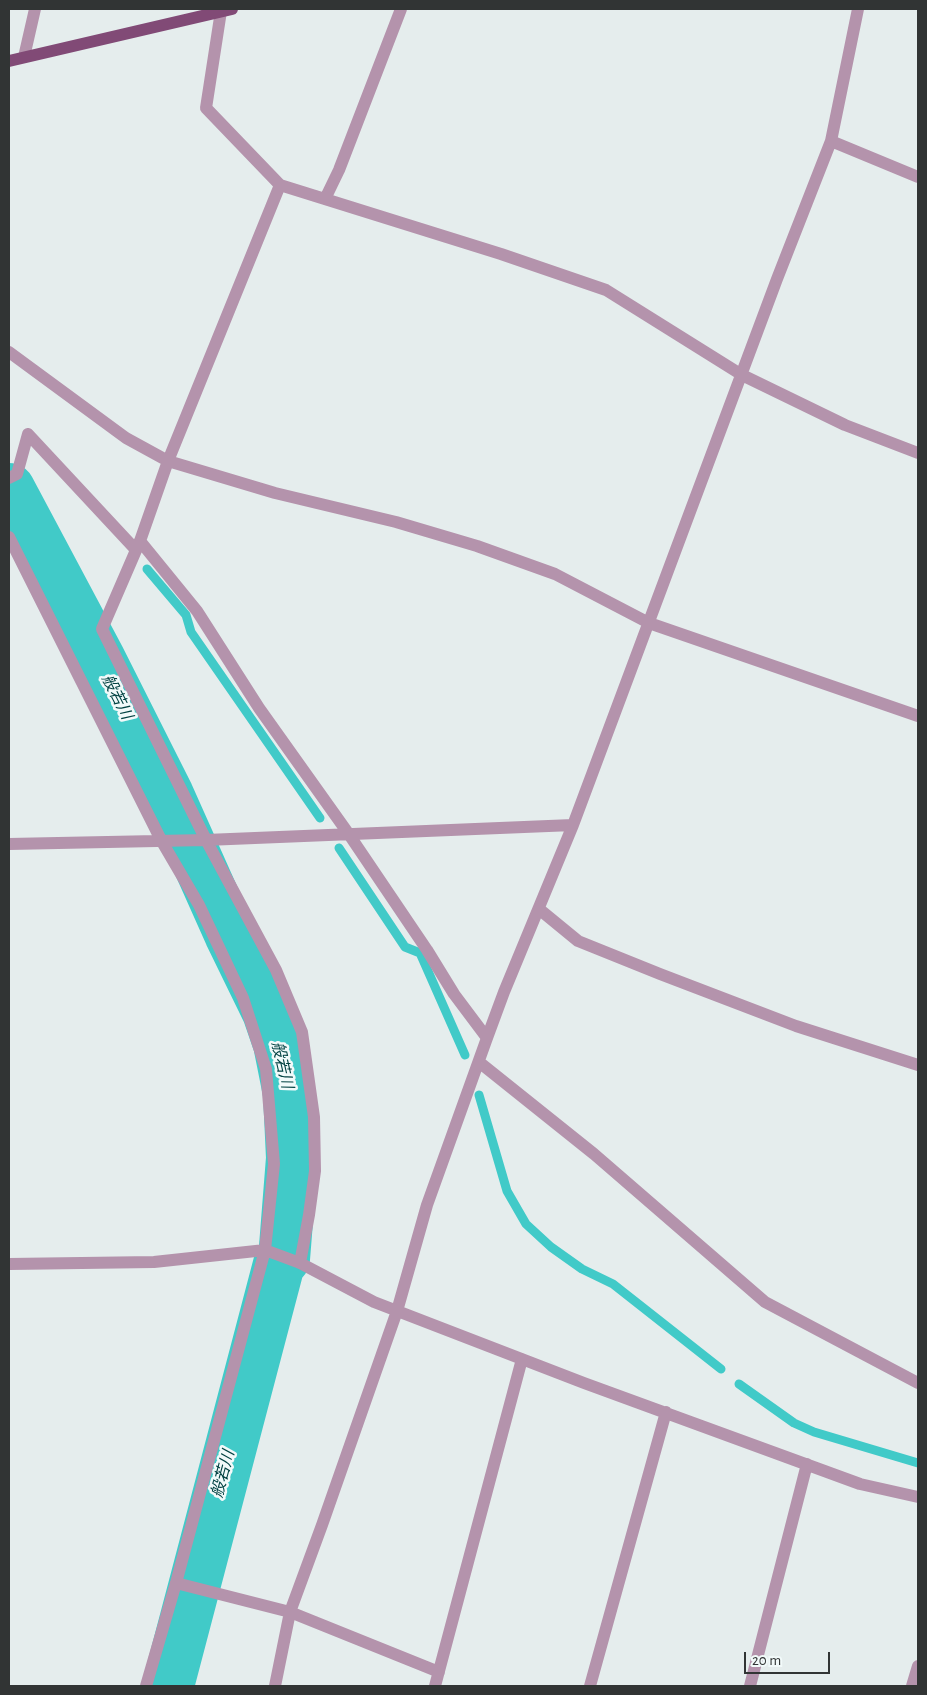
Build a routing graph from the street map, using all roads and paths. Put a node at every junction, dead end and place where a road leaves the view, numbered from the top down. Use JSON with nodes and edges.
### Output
{"nodes":[{"id":1,"x":35,"y":9,"type":"edge"},
{"id":2,"x":401,"y":9,"type":"edge"},
{"id":3,"x":858,"y":9,"type":"edge"},
{"id":4,"x":226,"y":10,"type":"edge"},
{"id":5,"x":24,"y":57,"type":"junction"},
{"id":6,"x":9,"y":61,"type":"edge"},
{"id":7,"x":831,"y":141,"type":"junction"},
{"id":8,"x":918,"y":177,"type":"edge"},
{"id":9,"x":280,"y":185,"type":"junction"},
{"id":10,"x":325,"y":199,"type":"junction"},
{"id":11,"x":9,"y":352,"type":"edge"},
{"id":12,"x":742,"y":375,"type":"junction"},
{"id":13,"x":918,"y":453,"type":"edge"},
{"id":14,"x":168,"y":461,"type":"junction"},
{"id":15,"x":13,"y":476,"type":"edge"},
{"id":16,"x":9,"y":537,"type":"edge"},
{"id":17,"x":138,"y":546,"type":"junction"},
{"id":18,"x":649,"y":623,"type":"junction"},
{"id":19,"x":918,"y":716,"type":"edge"},
{"id":20,"x":573,"y":825,"type":"junction"},
{"id":21,"x":348,"y":833,"type":"junction"},
{"id":22,"x":166,"y":840,"type":"junction"},
{"id":23,"x":203,"y":840,"type":"junction"},
{"id":24,"x":9,"y":844,"type":"edge"},
{"id":25,"x":539,"y":909,"type":"junction"},
{"id":26,"x":487,"y":1038,"type":"junction"},
{"id":27,"x":479,"y":1062,"type":"junction"},
{"id":28,"x":918,"y":1066,"type":"edge"},
{"id":29,"x":270,"y":1252,"type":"junction"},
{"id":30,"x":298,"y":1262,"type":"junction"},
{"id":31,"x":9,"y":1264,"type":"edge"},
{"id":32,"x":397,"y":1311,"type":"junction"},
{"id":33,"x":522,"y":1359,"type":"junction"},
{"id":34,"x":918,"y":1383,"type":"edge"},
{"id":35,"x":666,"y":1412,"type":"junction"},
{"id":36,"x":807,"y":1464,"type":"junction"},
{"id":37,"x":918,"y":1497,"type":"edge"},
{"id":38,"x":179,"y":1583,"type":"junction"},
{"id":39,"x":290,"y":1612,"type":"junction"},
{"id":40,"x":918,"y":1666,"type":"edge"},
{"id":41,"x":439,"y":1672,"type":"junction"},
{"id":42,"x":146,"y":1686,"type":"edge"},
{"id":43,"x":275,"y":1686,"type":"edge"},
{"id":44,"x":435,"y":1686,"type":"edge"},
{"id":45,"x":590,"y":1686,"type":"edge"},
{"id":46,"x":750,"y":1686,"type":"edge"},
{"id":47,"x":912,"y":1686,"type":"edge"}],
"edges":[{"from":1,"to":5,"type":"street"},
{"from":2,"to":10,"type":"street"},
{"from":3,"to":7,"type":"street"},
{"from":4,"to":5,"type":"main road"},
{"from":4,"to":9,"type":"street"},
{"from":5,"to":6,"type":"main road"},
{"from":7,"to":8,"type":"street"},
{"from":7,"to":12,"type":"street"},
{"from":9,"to":10,"type":"street"},
{"from":9,"to":14,"type":"street"},
{"from":10,"to":12,"type":"street"},
{"from":11,"to":14,"type":"street"},
{"from":12,"to":13,"type":"street"},
{"from":12,"to":18,"type":"street"},
{"from":14,"to":17,"type":"street"},
{"from":14,"to":18,"type":"street"},
{"from":15,"to":17,"type":"street"},
{"from":16,"to":22,"type":"street"},
{"from":17,"to":21,"type":"street"},
{"from":17,"to":23,"type":"street"},
{"from":18,"to":19,"type":"street"},
{"from":18,"to":20,"type":"street"},
{"from":20,"to":21,"type":"street"},
{"from":20,"to":25,"type":"street"},
{"from":21,"to":23,"type":"street"},
{"from":21,"to":26,"type":"street"},
{"from":22,"to":23,"type":"street"},
{"from":22,"to":24,"type":"street"},
{"from":22,"to":29,"type":"street"},
{"from":23,"to":30,"type":"street"},
{"from":25,"to":26,"type":"street"},
{"from":25,"to":28,"type":"street"},
{"from":26,"to":27,"type":"street"},
{"from":27,"to":32,"type":"street"},
{"from":27,"to":34,"type":"street"},
{"from":29,"to":30,"type":"street"},
{"from":29,"to":31,"type":"street"},
{"from":29,"to":38,"type":"street"},
{"from":30,"to":32,"type":"street"},
{"from":32,"to":33,"type":"street"},
{"from":32,"to":39,"type":"street"},
{"from":33,"to":35,"type":"street"},
{"from":33,"to":41,"type":"street"},
{"from":35,"to":36,"type":"street"},
{"from":35,"to":45,"type":"street"},
{"from":36,"to":37,"type":"street"},
{"from":36,"to":46,"type":"street"},
{"from":38,"to":39,"type":"street"},
{"from":38,"to":42,"type":"street"},
{"from":39,"to":41,"type":"street"},
{"from":39,"to":43,"type":"street"},
{"from":40,"to":47,"type":"street"},
{"from":41,"to":44,"type":"street"}]}
